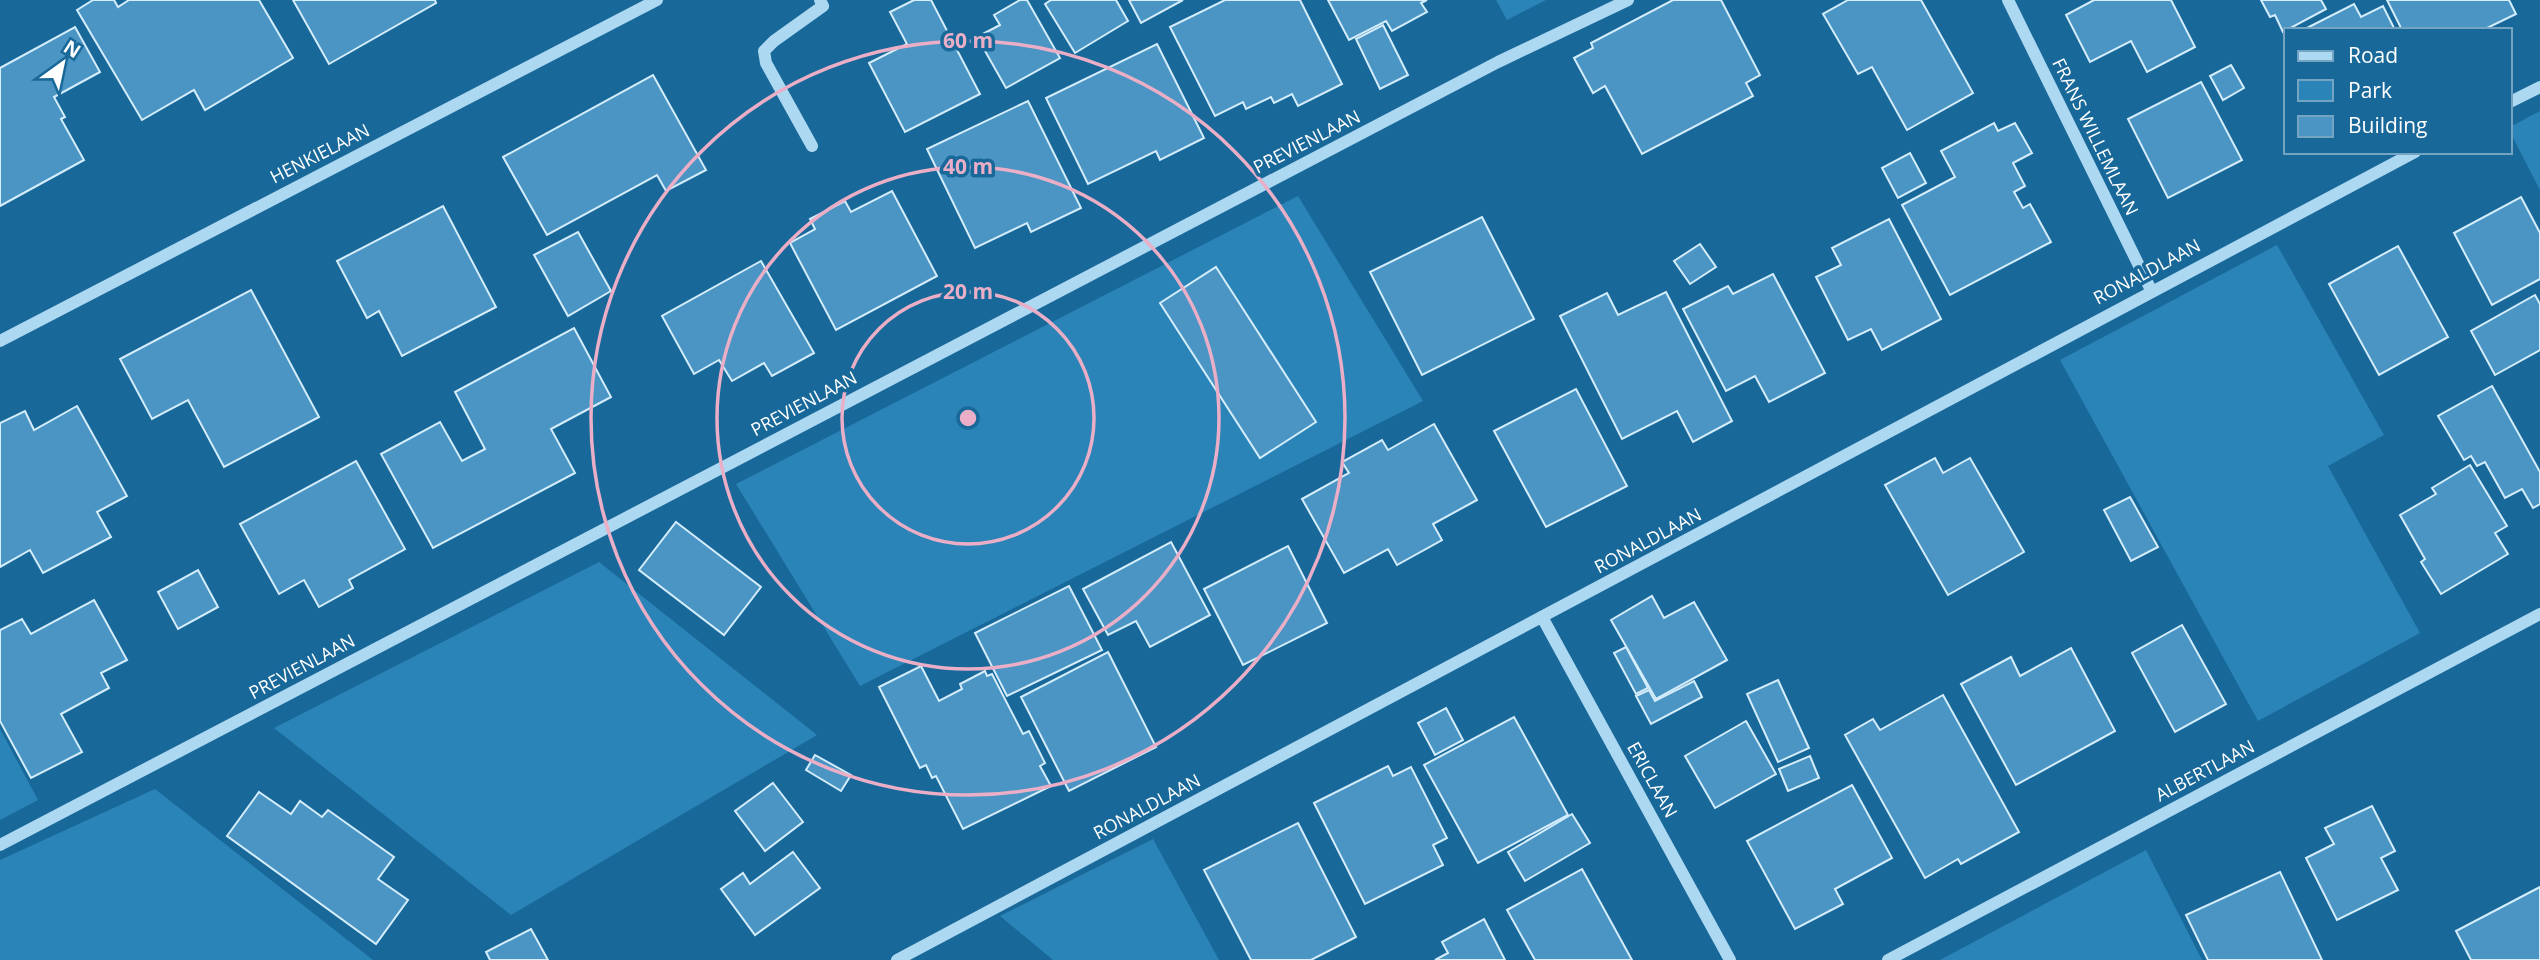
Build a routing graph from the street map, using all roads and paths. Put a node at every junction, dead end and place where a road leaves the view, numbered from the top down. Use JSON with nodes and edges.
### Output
{"nodes":[{"id":1,"x":657,"y":0,"type":"edge"},
{"id":2,"x":820,"y":0,"type":"edge"},
{"id":3,"x":1628,"y":0,"type":"edge"},
{"id":4,"x":2008,"y":0,"type":"edge"},
{"id":5,"x":2540,"y":87,"type":"edge"},
{"id":6,"x":2512,"y":101,"type":"edge"},
{"id":7,"x":812,"y":146,"type":"dead end"},
{"id":8,"x":2411,"y":154,"type":"edge"},
{"id":9,"x":2151,"y":290,"type":"junction"},
{"id":10,"x":0,"y":341,"type":"edge"},
{"id":11,"x":2540,"y":614,"type":"edge"},
{"id":12,"x":1542,"y":617,"type":"junction"},
{"id":13,"x":0,"y":845,"type":"edge"},
{"id":14,"x":897,"y":960,"type":"edge"},
{"id":15,"x":1730,"y":960,"type":"edge"},
{"id":16,"x":1888,"y":960,"type":"edge"}],
"edges":[{"from":1,"to":10,"type":"street","name":"HENKIELAAN"},
{"from":2,"to":7,"type":"street"},
{"from":3,"to":13,"type":"street","name":"PREVIENLAAN"},
{"from":4,"to":9,"type":"street","name":"FRANS WILLEMLAAN"},
{"from":5,"to":6,"type":"street"},
{"from":8,"to":9,"type":"street","name":"RONALDLAAN"},
{"from":9,"to":12,"type":"street","name":"RONALDLAAN"},
{"from":11,"to":16,"type":"street","name":"ALBERTLAAN"},
{"from":12,"to":14,"type":"street","name":"RONALDLAAN"},
{"from":12,"to":15,"type":"street","name":"ERICLAAN"}]}
